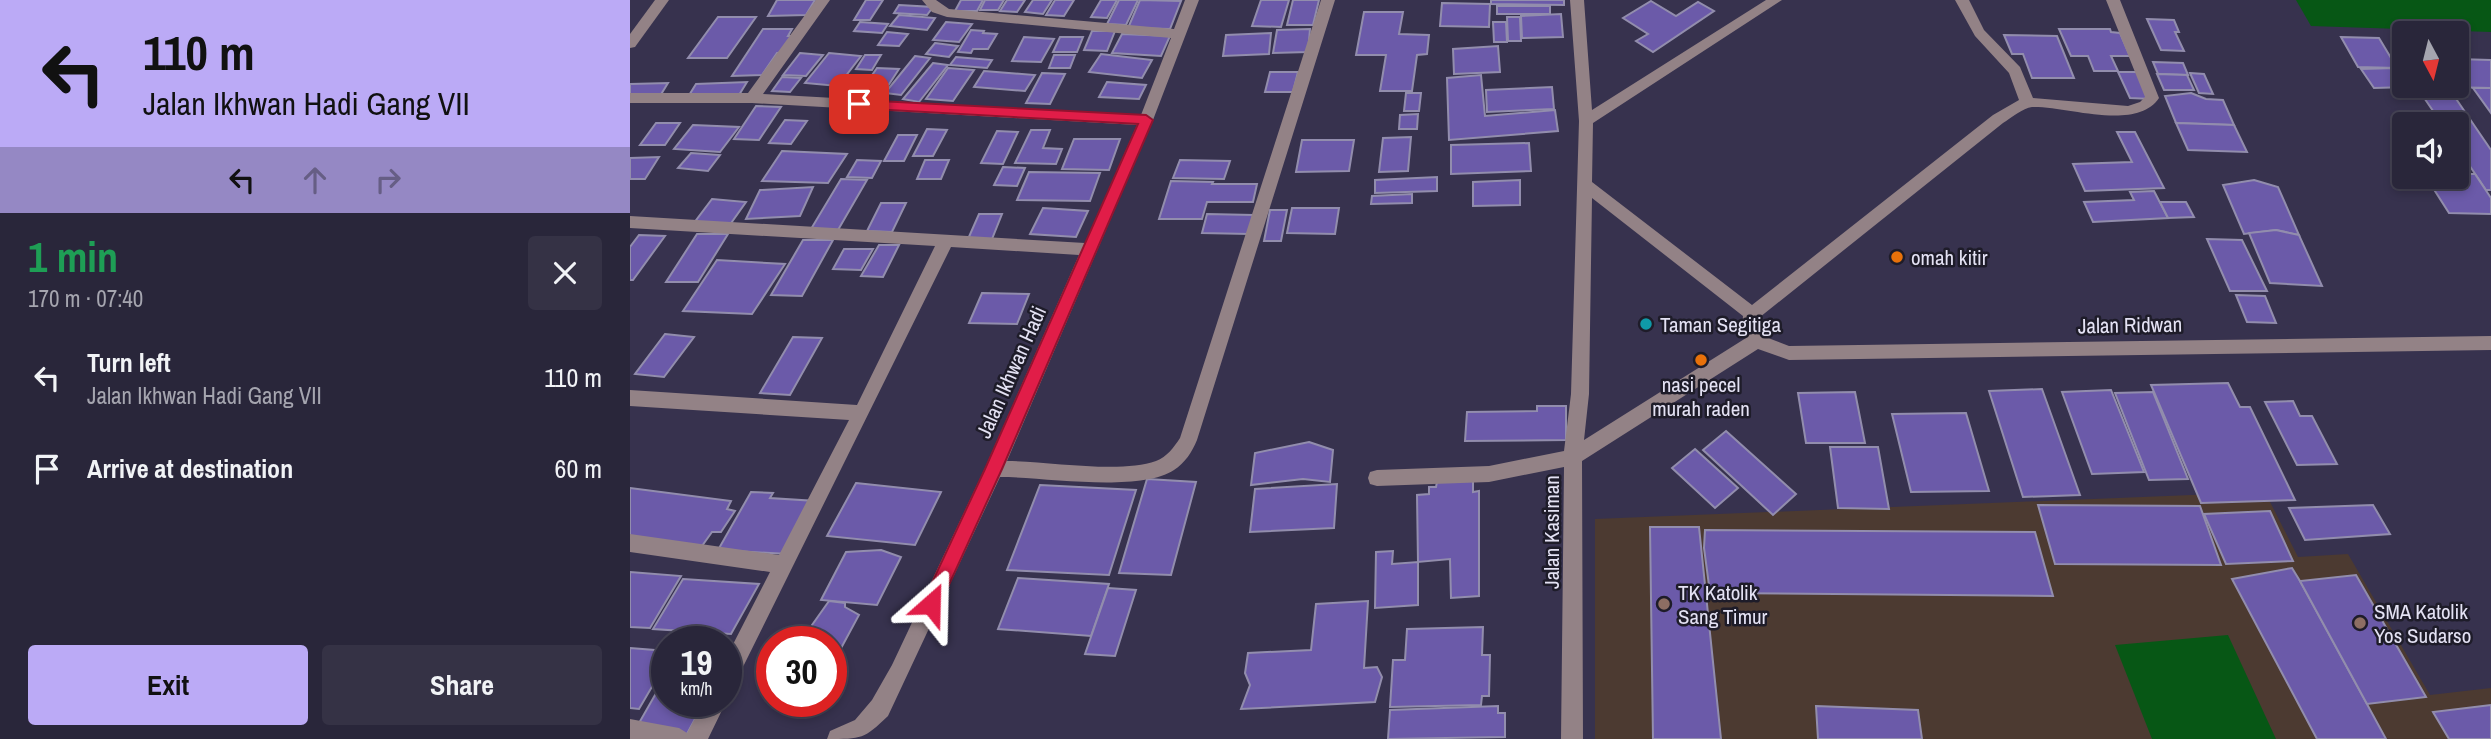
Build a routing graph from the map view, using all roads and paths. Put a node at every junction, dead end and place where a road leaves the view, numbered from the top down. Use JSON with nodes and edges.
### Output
{"nodes":[{"id":1,"x":662,"y":0,"type":"edge"},
{"id":2,"x":823,"y":0,"type":"edge"},
{"id":3,"x":929,"y":0,"type":"edge"},
{"id":4,"x":1192,"y":0,"type":"edge"},
{"id":5,"x":1328,"y":0,"type":"edge"},
{"id":6,"x":1577,"y":0,"type":"edge"},
{"id":7,"x":1775,"y":0,"type":"edge"},
{"id":8,"x":1962,"y":0,"type":"edge"},
{"id":9,"x":2113,"y":0,"type":"edge"},
{"id":10,"x":1181,"y":34,"type":"junction"},
{"id":11,"x":630,"y":44,"type":"edge"},
{"id":12,"x":630,"y":98,"type":"edge"},
{"id":13,"x":752,"y":98,"type":"junction"},
{"id":14,"x":2027,"y":102,"type":"junction"},
{"id":15,"x":1146,"y":120,"type":"junction"},
{"id":16,"x":1586,"y":121,"type":"junction"},
{"id":17,"x":1583,"y":183,"type":"junction"},
{"id":18,"x":630,"y":222,"type":"edge"},
{"id":19,"x":946,"y":240,"type":"junction"},
{"id":20,"x":1090,"y":249,"type":"junction"},
{"id":21,"x":1752,"y":314,"type":"junction"},
{"id":22,"x":2491,"y":343,"type":"edge"},
{"id":23,"x":1763,"y":344,"type":"junction"},
{"id":24,"x":630,"y":398,"type":"edge"},
{"id":25,"x":862,"y":412,"type":"junction"},
{"id":26,"x":1573,"y":457,"type":"junction"},
{"id":27,"x":994,"y":469,"type":"junction"},
{"id":28,"x":1377,"y":478,"type":"dead end"},
{"id":29,"x":630,"y":543,"type":"edge"},
{"id":30,"x":785,"y":565,"type":"junction"},
{"id":31,"x":742,"y":649,"type":"edge"},
{"id":32,"x":707,"y":717,"type":"edge"},
{"id":33,"x":630,"y":730,"type":"edge"},
{"id":34,"x":679,"y":739,"type":"edge"},
{"id":35,"x":696,"y":739,"type":"edge"},
{"id":36,"x":838,"y":739,"type":"edge"},
{"id":37,"x":1572,"y":739,"type":"edge"}],
"edges":[{"from":1,"to":11,"type":"street"},
{"from":2,"to":13,"type":"street"},
{"from":3,"to":10,"type":"street"},
{"from":4,"to":10,"type":"street","name":"Jalan Ikhwan Hadi"},
{"from":5,"to":27,"type":"street"},
{"from":6,"to":16,"type":"street"},
{"from":7,"to":16,"type":"street"},
{"from":8,"to":14,"type":"street"},
{"from":9,"to":14,"type":"street"},
{"from":10,"to":15,"type":"street","name":"Jalan Ikhwan Hadi"},
{"from":12,"to":13,"type":"street"},
{"from":13,"to":15,"type":"street"},
{"from":14,"to":21,"type":"street"},
{"from":15,"to":20,"type":"street","name":"Jalan Ikhwan Hadi"},
{"from":16,"to":17,"type":"street"},
{"from":17,"to":21,"type":"street"},
{"from":17,"to":26,"type":"street"},
{"from":18,"to":19,"type":"street"},
{"from":19,"to":20,"type":"street"},
{"from":19,"to":25,"type":"street"},
{"from":20,"to":27,"type":"street","name":"Jalan Ikhwan Hadi"},
{"from":21,"to":23,"type":"street"},
{"from":22,"to":23,"type":"street","name":"Jalan Ridwan"},
{"from":23,"to":26,"type":"street","name":"Jalan Kasiman"},
{"from":24,"to":25,"type":"street"},
{"from":25,"to":30,"type":"street"},
{"from":26,"to":28,"type":"street"},
{"from":26,"to":37,"type":"street","name":"Jalan Kasiman"},
{"from":27,"to":36,"type":"street","name":"Jalan Ikhwan Hadi"},
{"from":29,"to":30,"type":"street"},
{"from":30,"to":31,"type":"street"},
{"from":32,"to":35,"type":"street"},
{"from":33,"to":34,"type":"street"}]}
